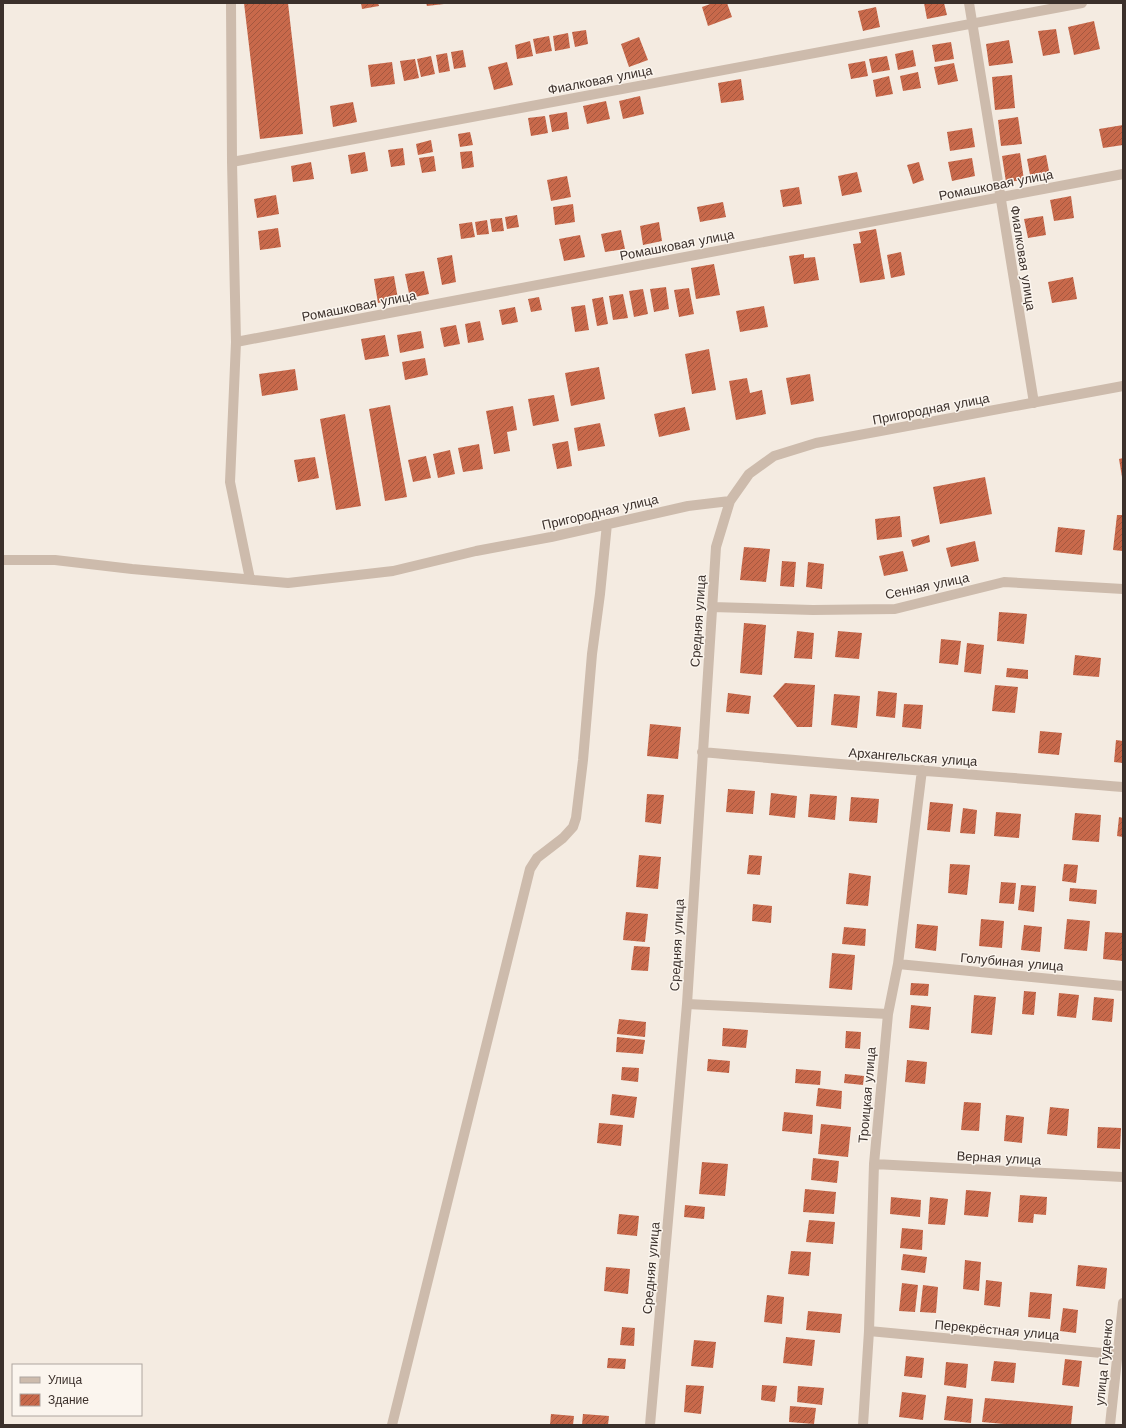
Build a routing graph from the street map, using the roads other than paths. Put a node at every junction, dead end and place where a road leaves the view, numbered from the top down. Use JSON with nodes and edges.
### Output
{"nodes":[{"id":1,"x":231,"y":3,"type":"edge"},
{"id":2,"x":968,"y":3,"type":"edge"},
{"id":3,"x":1082,"y":3,"type":"edge"},
{"id":4,"x":973,"y":24,"type":"junction"},
{"id":5,"x":232,"y":162,"type":"junction"},
{"id":6,"x":1123,"y":174,"type":"edge"},
{"id":7,"x":1000,"y":198,"type":"junction"},
{"id":8,"x":236,"y":342,"type":"junction"},
{"id":9,"x":1123,"y":386,"type":"edge"},
{"id":10,"x":1034,"y":403,"type":"junction"},
{"id":11,"x":749,"y":474,"type":"joint"},
{"id":12,"x":730,"y":501,"type":"junction"},
{"id":13,"x":607,"y":524,"type":"junction"},
{"id":14,"x":3,"y":560,"type":"edge"},
{"id":15,"x":250,"y":579,"type":"junction"},
{"id":16,"x":1123,"y":589,"type":"edge"},
{"id":17,"x":712,"y":607,"type":"junction"},
{"id":18,"x":702,"y":752,"type":"junction"},
{"id":19,"x":922,"y":770,"type":"junction"},
{"id":20,"x":1123,"y":787,"type":"edge"},
{"id":21,"x":898,"y":964,"type":"junction"},
{"id":22,"x":1123,"y":986,"type":"edge"},
{"id":23,"x":687,"y":1004,"type":"junction"},
{"id":24,"x":888,"y":1014,"type":"junction"},
{"id":25,"x":874,"y":1164,"type":"junction"},
{"id":26,"x":1123,"y":1177,"type":"edge"},
{"id":27,"x":1123,"y":1303,"type":"edge"},
{"id":28,"x":869,"y":1331,"type":"junction"},
{"id":29,"x":1120,"y":1355,"type":"edge"},
{"id":30,"x":392,"y":1425,"type":"edge"},
{"id":31,"x":650,"y":1425,"type":"edge"},
{"id":32,"x":863,"y":1425,"type":"edge"},
{"id":33,"x":1110,"y":1425,"type":"edge"}],
"edges":[{"from":1,"to":5,"type":"street"},
{"from":2,"to":4,"type":"street","name":"Фиалковая улица"},
{"from":3,"to":4,"type":"street","name":"Фиалковая улица"},
{"from":4,"to":5,"type":"street","name":"Фиалковая улица"},
{"from":4,"to":7,"type":"street","name":"Фиалковая улица"},
{"from":5,"to":8,"type":"street"},
{"from":6,"to":7,"type":"street","name":"Ромашковая улица"},
{"from":7,"to":8,"type":"street","name":"Ромашковая улица"},
{"from":7,"to":10,"type":"street","name":"Фиалковая улица"},
{"from":8,"to":15,"type":"street"},
{"from":9,"to":10,"type":"street","name":"Пригородная улица"},
{"from":10,"to":11,"type":"street","name":"Пригородная улица"},
{"from":11,"to":12,"type":"street","name":"Средняя улица"},
{"from":12,"to":13,"type":"street","name":"Пригородная улица"},
{"from":12,"to":17,"type":"street","name":"Средняя улица"},
{"from":13,"to":15,"type":"street","name":"Пригородная улица"},
{"from":13,"to":30,"type":"street"},
{"from":14,"to":15,"type":"street","name":"Пригородная улица"},
{"from":16,"to":17,"type":"street","name":"Сенная улица"},
{"from":17,"to":18,"type":"street","name":"Средняя улица"},
{"from":18,"to":19,"type":"street","name":"Архангельская улица"},
{"from":18,"to":23,"type":"street","name":"Средняя улица"},
{"from":19,"to":20,"type":"street","name":"Архангельская улица"},
{"from":19,"to":21,"type":"street","name":"Троицкая улица"},
{"from":21,"to":22,"type":"street","name":"Голубиная улица"},
{"from":21,"to":24,"type":"street","name":"Троицкая улица"},
{"from":23,"to":24,"type":"street"},
{"from":23,"to":31,"type":"street","name":"Средняя улица"},
{"from":24,"to":25,"type":"street","name":"Троицкая улица"},
{"from":25,"to":26,"type":"street","name":"Верная улица"},
{"from":25,"to":28,"type":"street","name":"Троицкая улица"},
{"from":27,"to":29,"type":"street","name":"улица Гуденко"},
{"from":28,"to":29,"type":"street","name":"Перекрёстная улица"},
{"from":28,"to":32,"type":"street","name":"Троицкая улица"},
{"from":29,"to":33,"type":"street","name":"улица Гуденко"}]}
